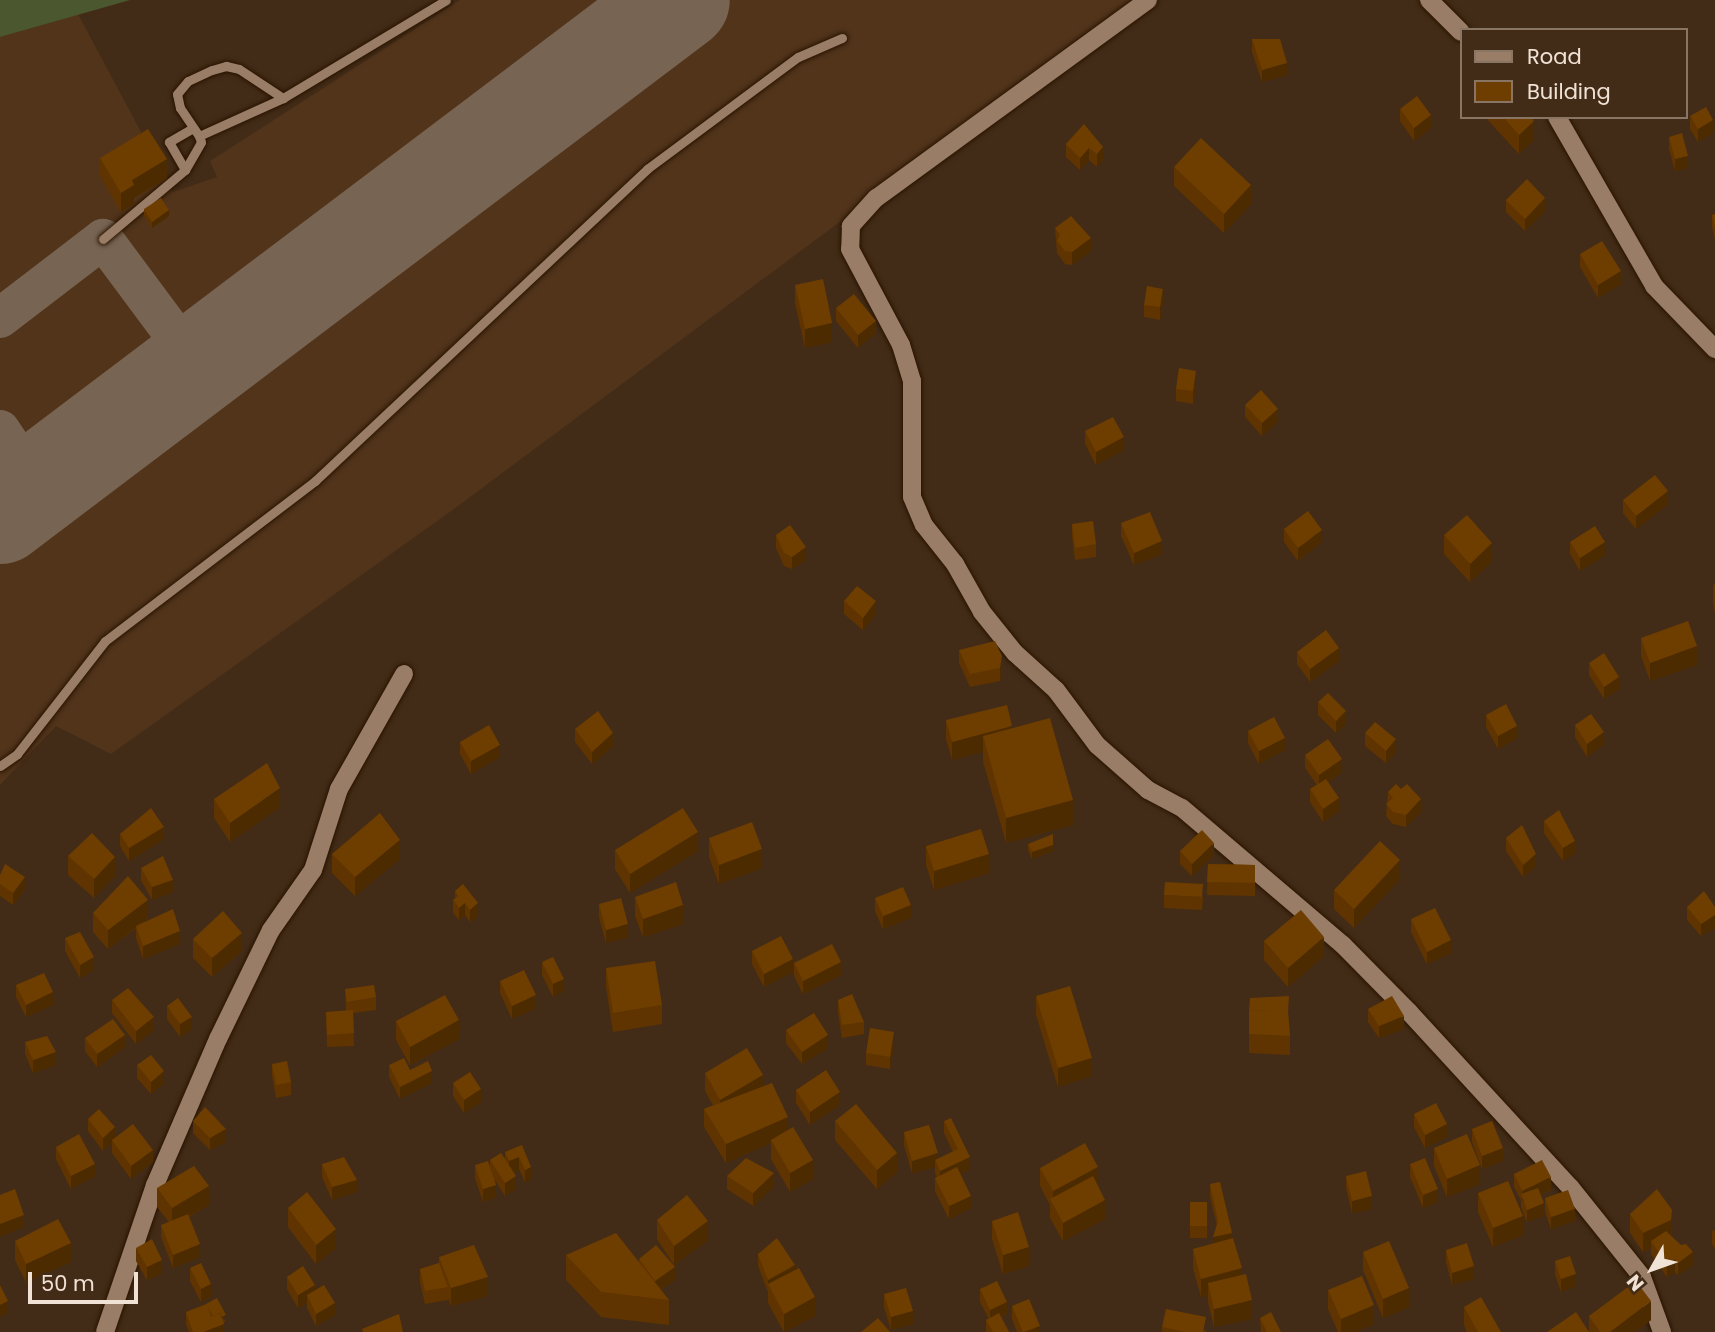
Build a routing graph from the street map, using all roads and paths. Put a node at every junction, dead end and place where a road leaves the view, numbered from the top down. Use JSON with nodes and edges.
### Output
{"nodes":[{"id":1,"x":446,"y":0,"type":"edge"},
{"id":2,"x":1148,"y":0,"type":"edge"},
{"id":3,"x":1429,"y":0,"type":"edge"},
{"id":4,"x":1460,"y":31,"type":"edge"},
{"id":5,"x":842,"y":38,"type":"dead end"},
{"id":6,"x":283,"y":98,"type":"junction"},
{"id":7,"x":1558,"y":119,"type":"edge"},
{"id":8,"x":196,"y":132,"type":"junction"},
{"id":9,"x":184,"y":170,"type":"junction"},
{"id":10,"x":103,"y":239,"type":"dead end"},
{"id":11,"x":1715,"y":349,"type":"edge"},
{"id":12,"x":404,"y":674,"type":"dead end"},
{"id":13,"x":0,"y":766,"type":"edge"},
{"id":14,"x":105,"y":1332,"type":"edge"},
{"id":15,"x":1662,"y":1332,"type":"edge"}],
"edges":[{"from":1,"to":6,"type":"lane"},
{"from":2,"to":15,"type":"street"},
{"from":3,"to":4,"type":"street"},
{"from":5,"to":13,"type":"lane"},
{"from":6,"to":8,"type":"lane"},
{"from":6,"to":8,"type":"lane"},
{"from":7,"to":11,"type":"street"},
{"from":8,"to":9,"type":"lane"},
{"from":8,"to":9,"type":"lane"},
{"from":9,"to":10,"type":"lane"},
{"from":12,"to":14,"type":"street"}]}
